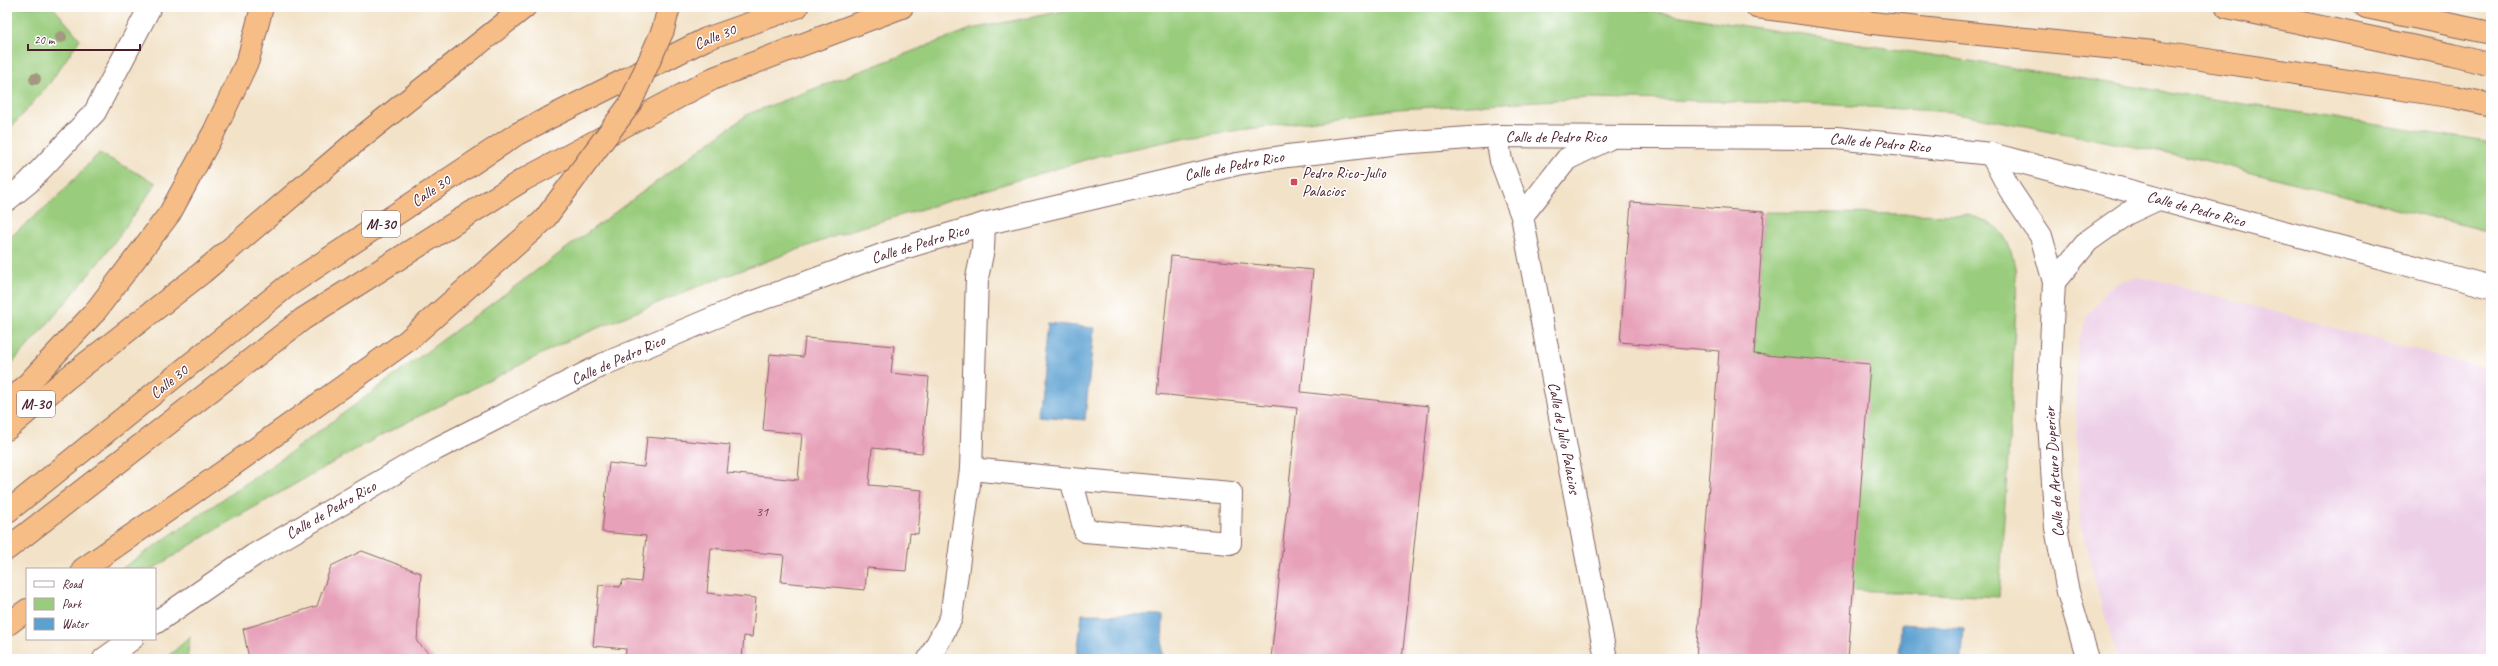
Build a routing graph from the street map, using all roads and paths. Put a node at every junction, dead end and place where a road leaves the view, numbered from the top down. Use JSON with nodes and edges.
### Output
{"nodes":[{"id":1,"x":150,"y":7,"type":"edge"},
{"id":2,"x":262,"y":7,"type":"edge"},
{"id":3,"x":525,"y":7,"type":"edge"},
{"id":4,"x":669,"y":7,"type":"edge"},
{"id":5,"x":797,"y":7,"type":"edge"},
{"id":6,"x":902,"y":7,"type":"edge"},
{"id":7,"x":1757,"y":7,"type":"edge"},
{"id":8,"x":2227,"y":7,"type":"edge"},
{"id":9,"x":2366,"y":7,"type":"edge"},
{"id":10,"x":2491,"y":33,"type":"edge"},
{"id":11,"x":2491,"y":65,"type":"edge"},
{"id":12,"x":2491,"y":105,"type":"edge"},
{"id":13,"x":1497,"y":136,"type":"junction"},
{"id":14,"x":1612,"y":137,"type":"junction"},
{"id":15,"x":1991,"y":154,"type":"junction"},
{"id":16,"x":2158,"y":199,"type":"junction"},
{"id":17,"x":7,"y":200,"type":"edge"},
{"id":18,"x":1522,"y":216,"type":"junction"},
{"id":19,"x":984,"y":224,"type":"junction"},
{"id":20,"x":2054,"y":282,"type":"junction"},
{"id":21,"x":2491,"y":287,"type":"edge"},
{"id":22,"x":7,"y":406,"type":"edge"},
{"id":23,"x":7,"y":429,"type":"edge"},
{"id":24,"x":972,"y":469,"type":"junction"},
{"id":25,"x":1071,"y":479,"type":"junction"},
{"id":26,"x":7,"y":512,"type":"edge"},
{"id":27,"x":7,"y":549,"type":"edge"},
{"id":28,"x":84,"y":568,"type":"edge"},
{"id":29,"x":26,"y":611,"type":"edge"},
{"id":30,"x":156,"y":622,"type":"edge"},
{"id":31,"x":7,"y":625,"type":"edge"},
{"id":32,"x":131,"y":640,"type":"edge"},
{"id":33,"x":104,"y":659,"type":"edge"},
{"id":34,"x":930,"y":659,"type":"edge"},
{"id":35,"x":1606,"y":659,"type":"edge"},
{"id":36,"x":2088,"y":659,"type":"edge"}],
"edges":[{"from":1,"to":17,"type":"street"},
{"from":2,"to":22,"type":"highway"},
{"from":3,"to":23,"type":"highway","number":"M-30"},
{"from":4,"to":28,"type":"highway","bridge":true},
{"from":5,"to":26,"type":"highway","name":"Calle 30","number":"M-30"},
{"from":6,"to":27,"type":"highway"},
{"from":7,"to":12,"type":"highway"},
{"from":8,"to":11,"type":"highway"},
{"from":9,"to":10,"type":"highway"},
{"from":13,"to":14,"type":"street","name":"Calle de Pedro Rico"},
{"from":13,"to":18,"type":"street","name":"Calle de Julio Palacios"},
{"from":13,"to":19,"type":"street","name":"Calle de Pedro Rico"},
{"from":14,"to":15,"type":"street","name":"Calle de Pedro Rico"},
{"from":14,"to":18,"type":"street"},
{"from":15,"to":16,"type":"street","name":"Calle de Pedro Rico"},
{"from":15,"to":20,"type":"street","name":"Calle de Arturo Duperier"},
{"from":16,"to":20,"type":"street"},
{"from":16,"to":21,"type":"street","name":"Calle de Pedro Rico"},
{"from":18,"to":35,"type":"street","name":"Calle de Julio Palacios"},
{"from":19,"to":24,"type":"street"},
{"from":19,"to":30,"type":"street","name":"Calle de Pedro Rico"},
{"from":20,"to":36,"type":"street","name":"Calle de Arturo Duperier"},
{"from":24,"to":25,"type":"street"},
{"from":24,"to":34,"type":"street"},
{"from":25,"to":25,"type":"street"},
{"from":29,"to":31,"type":"highway"},
{"from":32,"to":33,"type":"street"}]}
